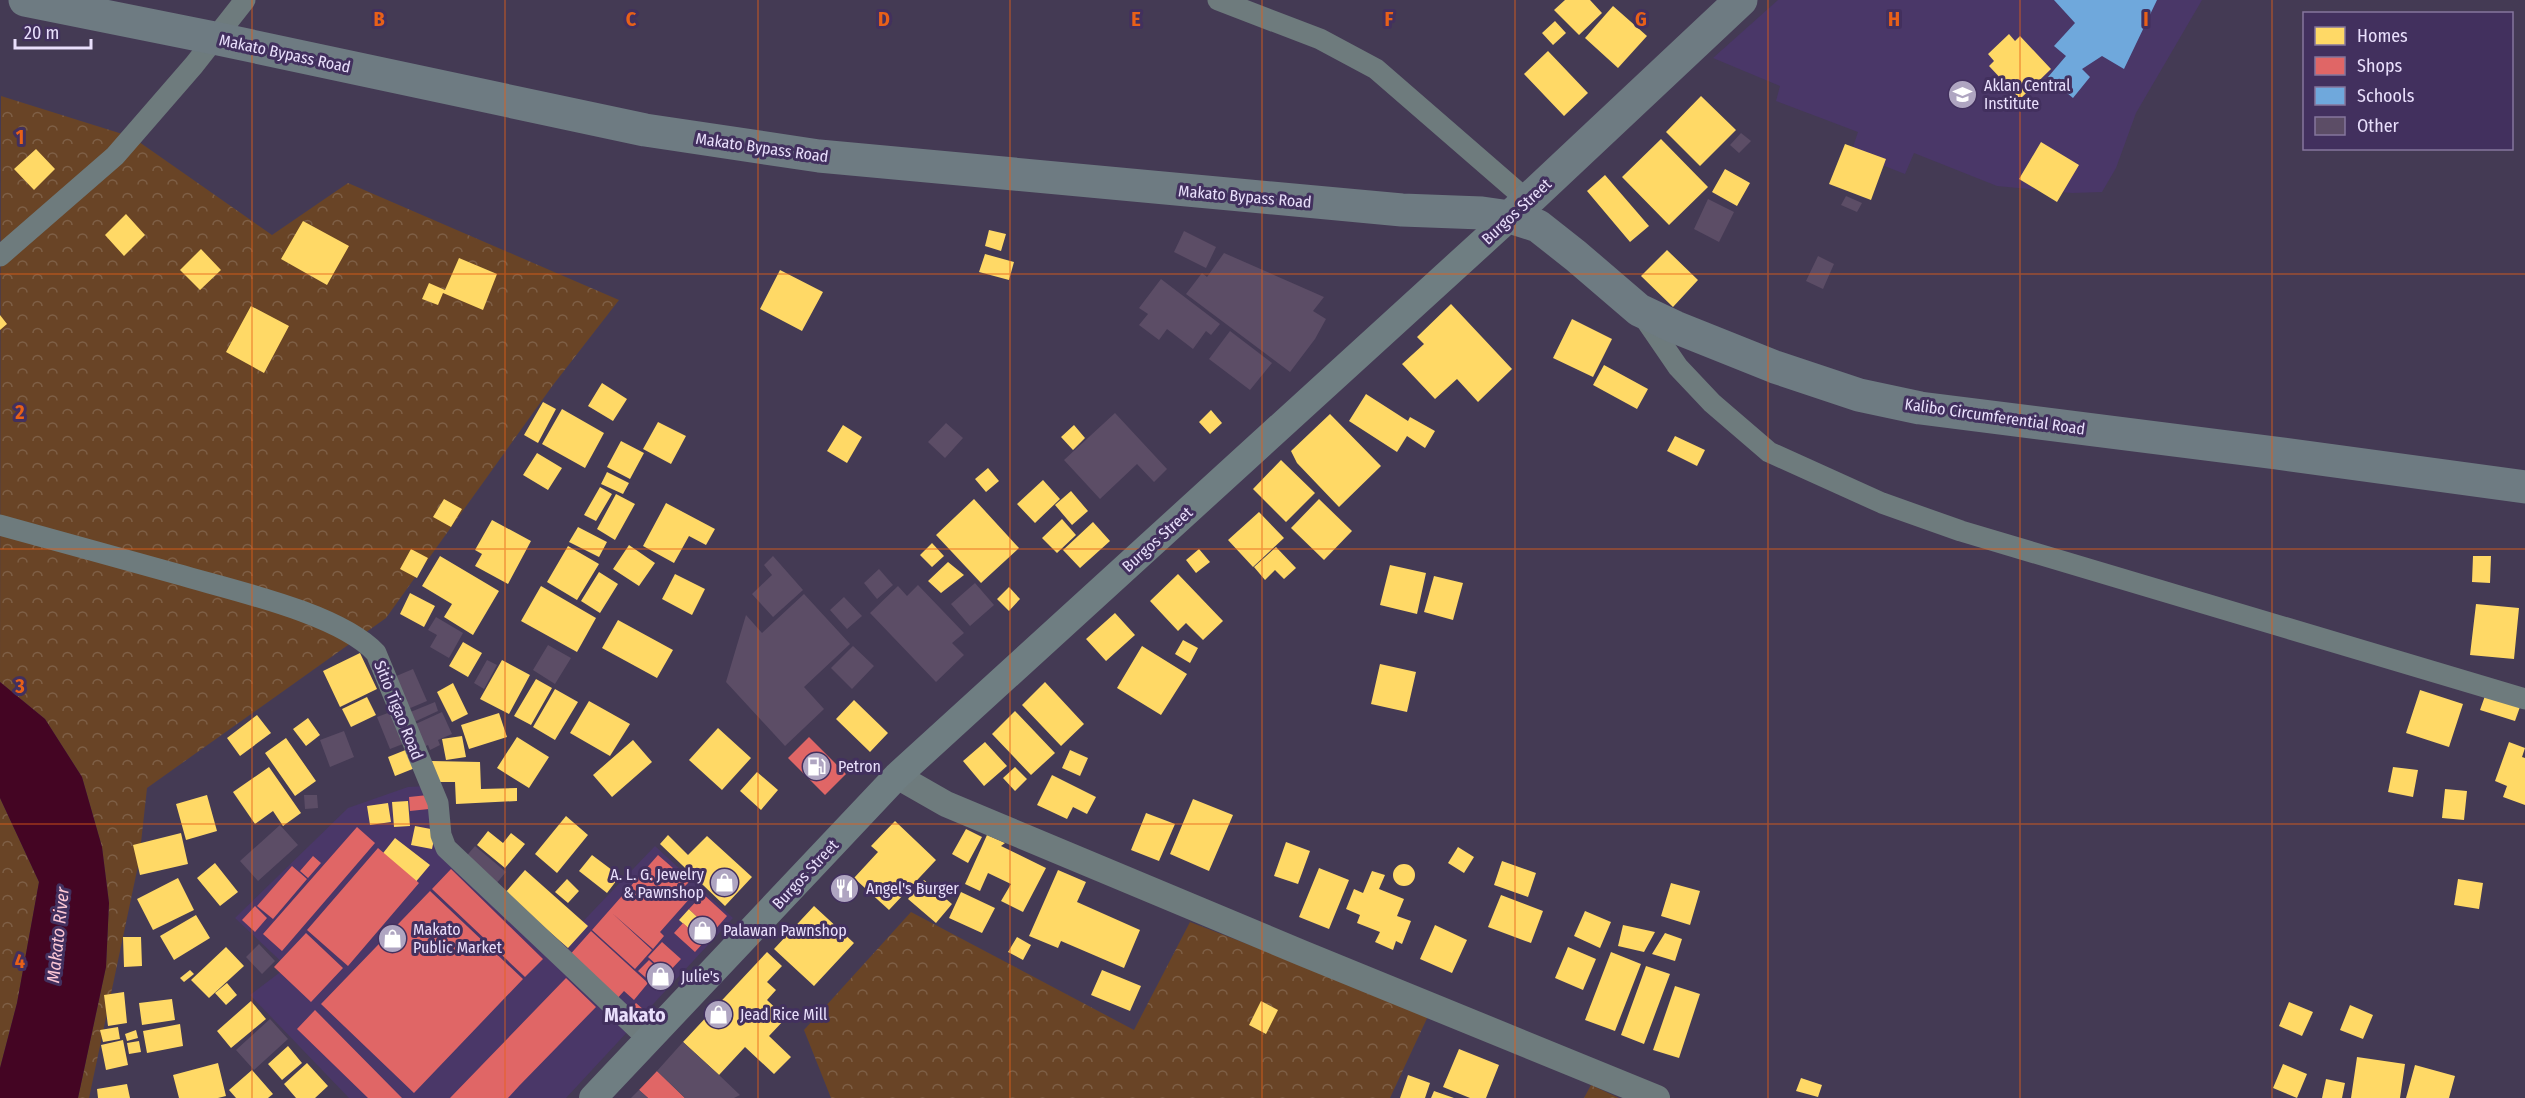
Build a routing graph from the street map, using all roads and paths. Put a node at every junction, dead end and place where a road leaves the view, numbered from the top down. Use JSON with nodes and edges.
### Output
{"nodes":[{"id":1,"x":25,"y":0,"type":"edge"},
{"id":2,"x":245,"y":0,"type":"edge"},
{"id":3,"x":1218,"y":0,"type":"edge"},
{"id":4,"x":1741,"y":0,"type":"edge"},
{"id":5,"x":214,"y":38,"type":"junction"},
{"id":6,"x":1519,"y":209,"type":"junction"},
{"id":7,"x":0,"y":256,"type":"edge"},
{"id":8,"x":1639,"y":310,"type":"junction"},
{"id":9,"x":2525,"y":487,"type":"edge"},
{"id":10,"x":0,"y":525,"type":"edge"},
{"id":11,"x":2525,"y":699,"type":"edge"},
{"id":12,"x":897,"y":776,"type":"junction"},
{"id":13,"x":648,"y":1039,"type":"junction"},
{"id":14,"x":593,"y":1098,"type":"edge"},
{"id":15,"x":1657,"y":1098,"type":"edge"}],
"edges":[{"from":1,"to":5,"type":"main road","name":"Makato Bypass Road"},
{"from":2,"to":5,"type":"street"},
{"from":3,"to":6,"type":"street"},
{"from":4,"to":6,"type":"main road","name":"Burgos Street"},
{"from":5,"to":6,"type":"main road","name":"Makato Bypass Road"},
{"from":5,"to":7,"type":"street"},
{"from":6,"to":8,"type":"main road","name":"Kalibo Circumferential Road"},
{"from":6,"to":12,"type":"main road","name":"Burgos Street"},
{"from":8,"to":9,"type":"main road","name":"Kalibo Circumferential Road"},
{"from":8,"to":11,"type":"street"},
{"from":10,"to":13,"type":"street","name":"Sitio Tigao Road"},
{"from":12,"to":13,"type":"main road","name":"Burgos Street"},
{"from":12,"to":15,"type":"street"},
{"from":13,"to":14,"type":"main road","name":"Burgos Street"}]}
